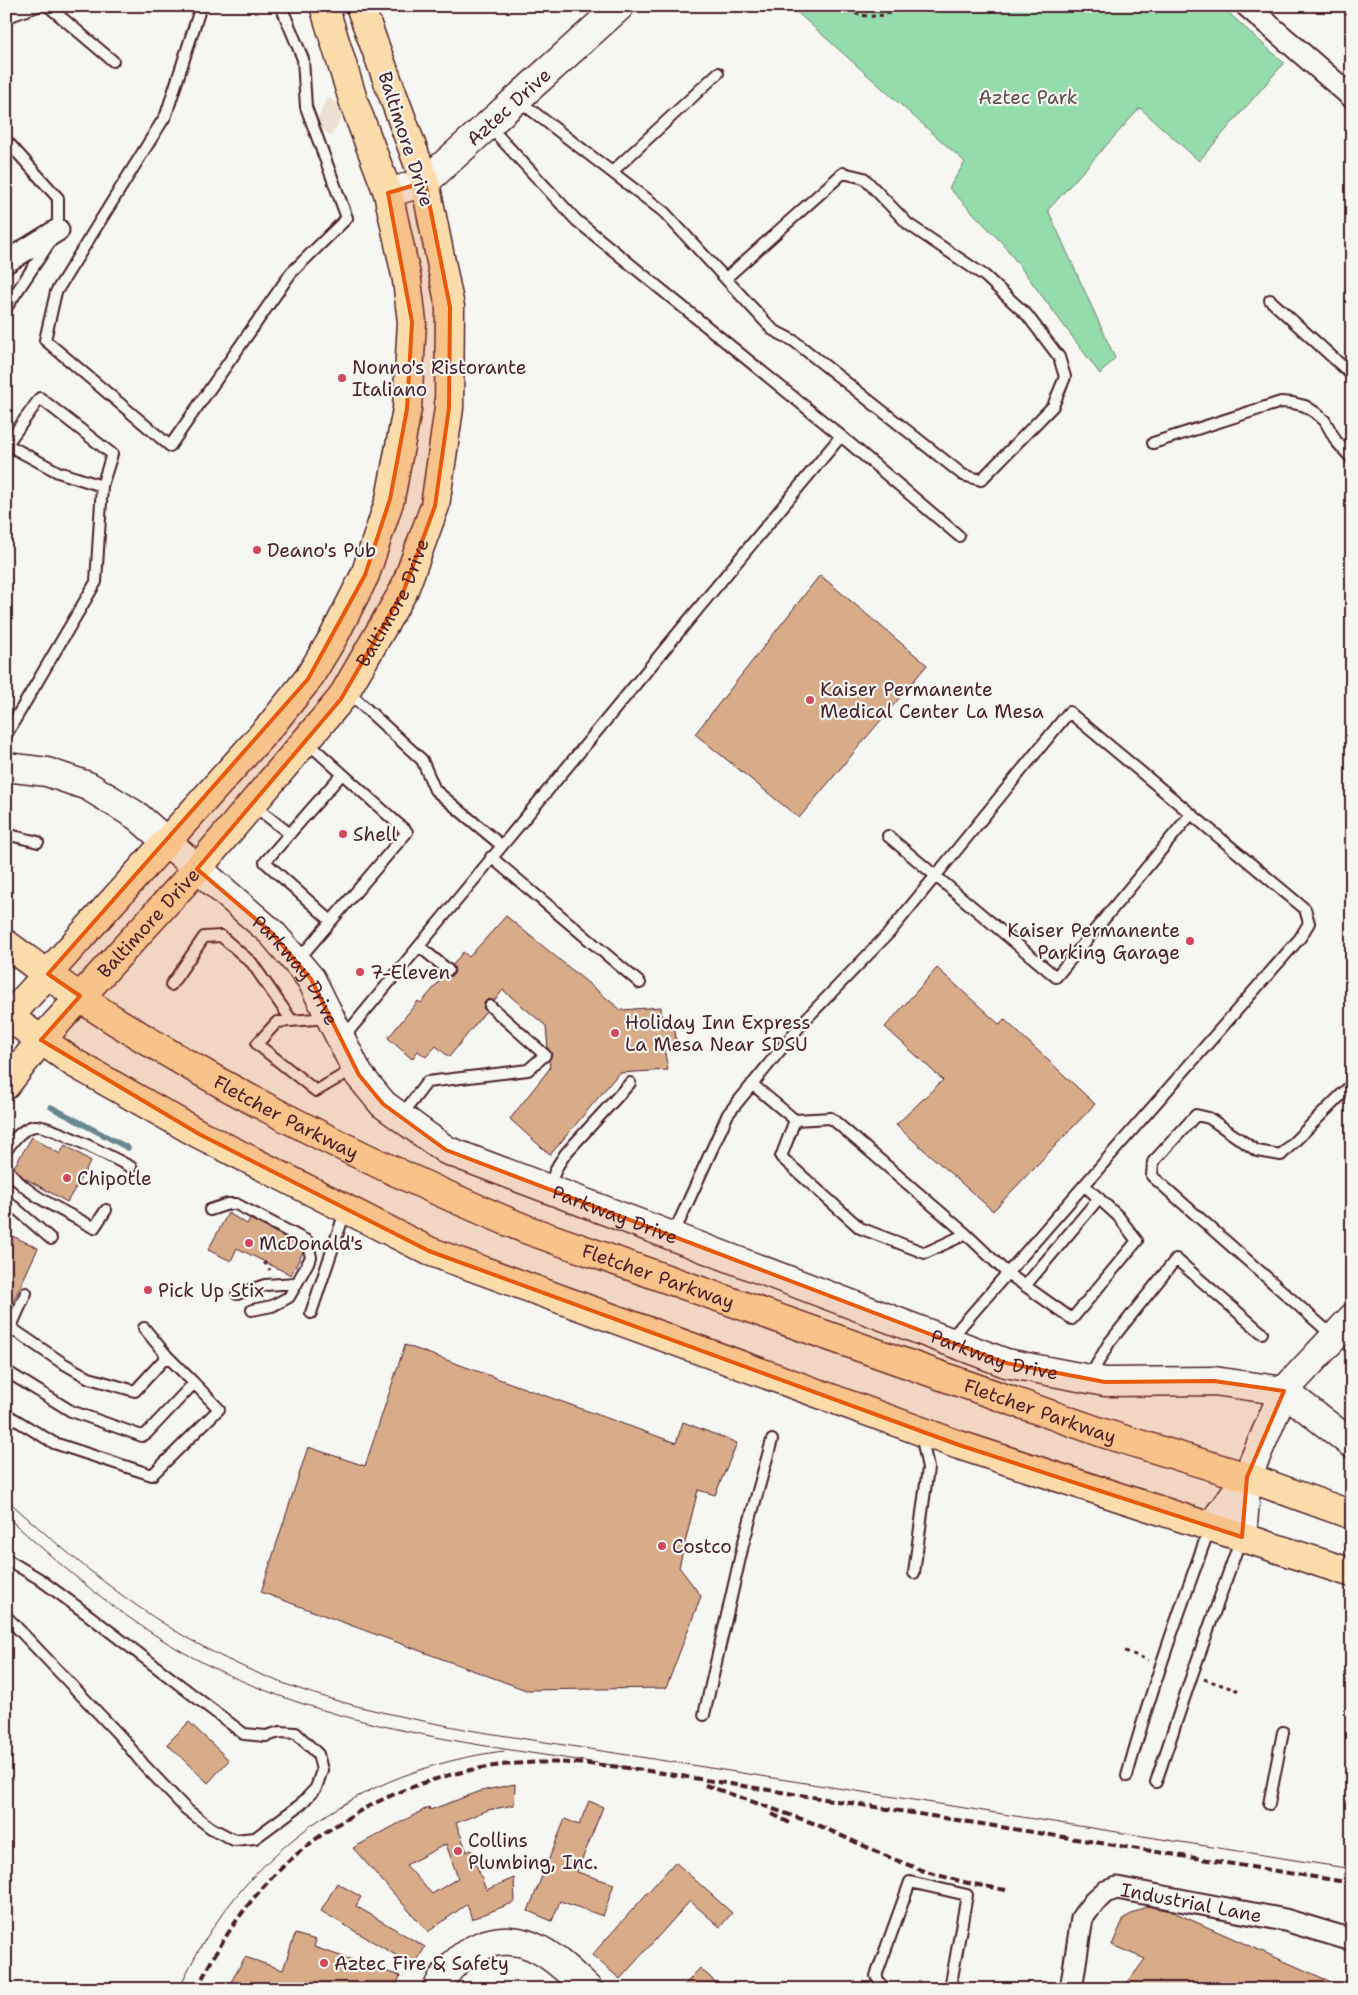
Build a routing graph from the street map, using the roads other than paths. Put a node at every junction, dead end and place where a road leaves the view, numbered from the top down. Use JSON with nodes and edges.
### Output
{"nodes":[{"id":1,"x":38,"y":6,"type":"edge"},
{"id":2,"x":48,"y":6,"type":"edge"},
{"id":3,"x":201,"y":6,"type":"edge"},
{"id":4,"x":281,"y":6,"type":"edge"},
{"id":5,"x":324,"y":6,"type":"edge"},
{"id":6,"x":360,"y":6,"type":"edge"},
{"id":7,"x":620,"y":6,"type":"edge"},
{"id":8,"x":1247,"y":6,"type":"edge"},
{"id":9,"x":6,"y":13,"type":"edge"},
{"id":10,"x":113,"y":61,"type":"dead end"},
{"id":11,"x":718,"y":73,"type":"dead end"},
{"id":12,"x":1352,"y":97,"type":"edge"},
{"id":13,"x":516,"y":99,"type":"junction"},
{"id":14,"x":489,"y":125,"type":"junction"},
{"id":15,"x":6,"y":140,"type":"edge"},
{"id":16,"x":612,"y":172,"type":"junction"},
{"id":17,"x":425,"y":182,"type":"junction"},
{"id":18,"x":388,"y":192,"type":"junction"},
{"id":19,"x":58,"y":230,"type":"junction"},
{"id":20,"x":6,"y":262,"type":"edge"},
{"id":21,"x":726,"y":278,"type":"junction"},
{"id":22,"x":1270,"y":300,"type":"dead end"},
{"id":23,"x":6,"y":308,"type":"edge"},
{"id":24,"x":1352,"y":375,"type":"edge"},
{"id":25,"x":841,"y":436,"type":"junction"},
{"id":26,"x":1153,"y":443,"type":"dead end"},
{"id":27,"x":7,"y":444,"type":"edge"},
{"id":28,"x":1352,"y":459,"type":"edge"},
{"id":29,"x":102,"y":486,"type":"junction"},
{"id":30,"x":960,"y":536,"type":"dead end"},
{"id":31,"x":346,"y":690,"type":"junction"},
{"id":32,"x":6,"y":735,"type":"edge"},
{"id":33,"x":306,"y":742,"type":"junction"},
{"id":34,"x":6,"y":767,"type":"edge"},
{"id":35,"x":342,"y":774,"type":"junction"},
{"id":36,"x":252,"y":804,"type":"junction"},
{"id":37,"x":1191,"y":814,"type":"junction"},
{"id":38,"x":6,"y":834,"type":"edge"},
{"id":39,"x":290,"y":834,"type":"junction"},
{"id":40,"x":888,"y":836,"type":"dead end"},
{"id":41,"x":38,"y":842,"type":"dead end"},
{"id":42,"x":166,"y":842,"type":"junction"},
{"id":43,"x":501,"y":845,"type":"junction"},
{"id":44,"x":491,"y":857,"type":"junction"},
{"id":45,"x":197,"y":869,"type":"junction"},
{"id":46,"x":936,"y":877,"type":"junction"},
{"id":47,"x":331,"y":921,"type":"junction"},
{"id":48,"x":6,"y":944,"type":"edge"},
{"id":49,"x":419,"y":946,"type":"junction"},
{"id":50,"x":296,"y":962,"type":"junction"},
{"id":51,"x":448,"y":970,"type":"dead end"},
{"id":52,"x":48,"y":974,"type":"junction"},
{"id":53,"x":640,"y":983,"type":"dead end"},
{"id":54,"x":171,"y":985,"type":"dead end"},
{"id":55,"x":80,"y":996,"type":"junction"},
{"id":56,"x":490,"y":1006,"type":"dead end"},
{"id":57,"x":7,"y":1017,"type":"edge"},
{"id":58,"x":292,"y":1021,"type":"junction"},
{"id":59,"x":335,"y":1029,"type":"junction"},
{"id":60,"x":41,"y":1040,"type":"junction"},
{"id":61,"x":356,"y":1068,"type":"junction"},
{"id":62,"x":630,"y":1083,"type":"dead end"},
{"id":63,"x":752,"y":1084,"type":"junction"},
{"id":64,"x":1352,"y":1084,"type":"edge"},
{"id":65,"x":6,"y":1085,"type":"edge"},
{"id":66,"x":401,"y":1117,"type":"junction"},
{"id":67,"x":796,"y":1120,"type":"junction"},
{"id":68,"x":6,"y":1151,"type":"edge"},
{"id":69,"x":6,"y":1167,"type":"edge"},
{"id":70,"x":131,"y":1167,"type":"dead end"},
{"id":71,"x":1084,"y":1185,"type":"junction"},
{"id":72,"x":548,"y":1188,"type":"junction"},
{"id":73,"x":1099,"y":1198,"type":"junction"},
{"id":74,"x":6,"y":1200,"type":"edge"},
{"id":75,"x":346,"y":1208,"type":"junction"},
{"id":76,"x":106,"y":1210,"type":"dead end"},
{"id":77,"x":210,"y":1210,"type":"dead end"},
{"id":78,"x":966,"y":1234,"type":"junction"},
{"id":79,"x":673,"y":1236,"type":"junction"},
{"id":80,"x":51,"y":1239,"type":"dead end"},
{"id":81,"x":1008,"y":1273,"type":"junction"},
{"id":82,"x":297,"y":1283,"type":"junction"},
{"id":83,"x":1025,"y":1286,"type":"junction"},
{"id":84,"x":26,"y":1293,"type":"dead end"},
{"id":85,"x":237,"y":1294,"type":"dead end"},
{"id":86,"x":252,"y":1310,"type":"dead end"},
{"id":87,"x":311,"y":1313,"type":"dead end"},
{"id":88,"x":1343,"y":1327,"type":"edge"},
{"id":89,"x":11,"y":1328,"type":"junction"},
{"id":90,"x":144,"y":1328,"type":"dead end"},
{"id":91,"x":1262,"y":1333,"type":"dead end"},
{"id":92,"x":6,"y":1338,"type":"edge"},
{"id":93,"x":948,"y":1341,"type":"junction"},
{"id":94,"x":167,"y":1356,"type":"junction"},
{"id":95,"x":6,"y":1371,"type":"edge"},
{"id":96,"x":1089,"y":1379,"type":"junction"},
{"id":97,"x":194,"y":1383,"type":"junction"},
{"id":98,"x":1284,"y":1391,"type":"junction"},
{"id":99,"x":6,"y":1414,"type":"edge"},
{"id":100,"x":920,"y":1430,"type":"junction"},
{"id":101,"x":772,"y":1440,"type":"dead end"},
{"id":102,"x":1352,"y":1444,"type":"edge"},
{"id":103,"x":1247,"y":1477,"type":"junction"},
{"id":104,"x":1352,"y":1515,"type":"edge"},
{"id":105,"x":1211,"y":1526,"type":"junction"},
{"id":106,"x":1242,"y":1537,"type":"junction"},
{"id":107,"x":6,"y":1558,"type":"edge"},
{"id":108,"x":914,"y":1573,"type":"dead end"},
{"id":109,"x":1352,"y":1573,"type":"edge"},
{"id":110,"x":6,"y":1616,"type":"edge"},
{"id":111,"x":704,"y":1715,"type":"dead end"},
{"id":112,"x":1283,"y":1732,"type":"dead end"},
{"id":113,"x":1127,"y":1776,"type":"dead end"},
{"id":114,"x":1156,"y":1782,"type":"dead end"},
{"id":115,"x":1269,"y":1804,"type":"dead end"},
{"id":116,"x":1352,"y":1940,"type":"edge"},
{"id":117,"x":437,"y":1989,"type":"edge"},
{"id":118,"x":588,"y":1989,"type":"edge"},
{"id":119,"x":883,"y":1989,"type":"edge"},
{"id":120,"x":950,"y":1989,"type":"edge"},
{"id":121,"x":1071,"y":1989,"type":"edge"}],
"edges":[{"from":1,"to":9,"type":"lane"},
{"from":2,"to":10,"type":"lane"},
{"from":3,"to":4,"type":"lane"},
{"from":5,"to":18,"type":"main road","name":"Baltimore Drive"},
{"from":6,"to":17,"type":"main road","name":"Baltimore Drive"},
{"from":7,"to":13,"type":"street","name":"Aztec Drive"},
{"from":8,"to":12,"type":"street"},
{"from":11,"to":16,"type":"lane"},
{"from":13,"to":14,"type":"street","name":"Aztec Drive"},
{"from":13,"to":16,"type":"lane"},
{"from":14,"to":17,"type":"street","name":"Aztec Drive"},
{"from":14,"to":25,"type":"lane"},
{"from":15,"to":19,"type":"lane"},
{"from":16,"to":21,"type":"lane"},
{"from":17,"to":18,"type":"street","name":"Aztec Drive"},
{"from":17,"to":31,"type":"main road","name":"Baltimore Drive"},
{"from":18,"to":42,"type":"main road","name":"Baltimore Drive"},
{"from":19,"to":20,"type":"street"},
{"from":19,"to":23,"type":"lane"},
{"from":21,"to":21,"type":"lane"},
{"from":22,"to":24,"type":"lane"},
{"from":25,"to":30,"type":"lane"},
{"from":25,"to":43,"type":"lane"},
{"from":26,"to":28,"type":"lane"},
{"from":27,"to":29,"type":"lane"},
{"from":27,"to":29,"type":"lane"},
{"from":29,"to":32,"type":"lane"},
{"from":31,"to":33,"type":"main road","name":"Baltimore Drive"},
{"from":31,"to":43,"type":"lane"},
{"from":33,"to":35,"type":"lane"},
{"from":33,"to":36,"type":"main road","name":"Baltimore Drive"},
{"from":34,"to":42,"type":"street","name":"Parkway Drive"},
{"from":35,"to":39,"type":"lane"},
{"from":35,"to":47,"type":"lane"},
{"from":36,"to":39,"type":"lane"},
{"from":36,"to":45,"type":"main road","name":"Baltimore Drive"},
{"from":37,"to":46,"type":"lane"},
{"from":37,"to":46,"type":"lane"},
{"from":37,"to":71,"type":"lane"},
{"from":38,"to":41,"type":"lane"},
{"from":39,"to":47,"type":"lane"},
{"from":40,"to":46,"type":"lane"},
{"from":42,"to":45,"type":"street","name":"Parkway Drive"},
{"from":42,"to":52,"type":"main road","name":"Baltimore Drive"},
{"from":43,"to":44,"type":"lane"},
{"from":44,"to":49,"type":"lane"},
{"from":44,"to":53,"type":"lane"},
{"from":45,"to":50,"type":"street","name":"Parkway Drive"},
{"from":45,"to":55,"type":"main road","name":"Baltimore Drive"},
{"from":46,"to":63,"type":"lane"},
{"from":47,"to":50,"type":"lane"},
{"from":48,"to":52,"type":"main road","name":"Fletcher Parkway"},
{"from":49,"to":51,"type":"lane"},
{"from":49,"to":59,"type":"lane"},
{"from":50,"to":59,"type":"street","name":"Parkway Drive"},
{"from":52,"to":55,"type":"main road","name":"Fletcher Parkway"},
{"from":52,"to":57,"type":"main road","name":"Baltimore Drive"},
{"from":54,"to":58,"type":"lane"},
{"from":55,"to":60,"type":"main road","name":"Baltimore Drive"},
{"from":55,"to":103,"type":"main road","name":"Fletcher Parkway"},
{"from":56,"to":66,"type":"lane"},
{"from":57,"to":60,"type":"main road"},
{"from":58,"to":59,"type":"lane"},
{"from":58,"to":61,"type":"lane"},
{"from":59,"to":61,"type":"street","name":"Parkway Drive"},
{"from":60,"to":65,"type":"main road","name":"Baltimore Drive"},
{"from":60,"to":75,"type":"main road"},
{"from":61,"to":66,"type":"street","name":"Parkway Drive"},
{"from":62,"to":72,"type":"lane"},
{"from":63,"to":67,"type":"lane"},
{"from":63,"to":79,"type":"lane"},
{"from":64,"to":88,"type":"lane"},
{"from":66,"to":72,"type":"street","name":"Parkway Drive"},
{"from":67,"to":78,"type":"lane"},
{"from":67,"to":78,"type":"lane"},
{"from":68,"to":70,"type":"lane"},
{"from":69,"to":76,"type":"lane"},
{"from":71,"to":73,"type":"lane"},
{"from":71,"to":81,"type":"lane"},
{"from":72,"to":79,"type":"street","name":"Parkway Drive"},
{"from":73,"to":83,"type":"lane"},
{"from":73,"to":83,"type":"lane"},
{"from":74,"to":80,"type":"lane"},
{"from":75,"to":87,"type":"lane"},
{"from":75,"to":100,"type":"main road"},
{"from":77,"to":82,"type":"lane"},
{"from":78,"to":81,"type":"lane"},
{"from":79,"to":93,"type":"street","name":"Parkway Drive"},
{"from":81,"to":83,"type":"lane"},
{"from":81,"to":93,"type":"lane"},
{"from":82,"to":85,"type":"lane"},
{"from":82,"to":86,"type":"lane"},
{"from":84,"to":89,"type":"lane"},
{"from":88,"to":98,"type":"street"},
{"from":89,"to":92,"type":"lane"},
{"from":89,"to":94,"type":"lane"},
{"from":90,"to":94,"type":"lane"},
{"from":91,"to":96,"type":"lane"},
{"from":93,"to":96,"type":"street","name":"Parkway Drive"},
{"from":94,"to":97,"type":"lane"},
{"from":95,"to":97,"type":"lane"},
{"from":96,"to":98,"type":"street","name":"Parkway Drive"},
{"from":97,"to":99,"type":"lane"},
{"from":98,"to":102,"type":"street","name":"Parkway Drive"},
{"from":98,"to":103,"type":"street"},
{"from":100,"to":105,"type":"main road"},
{"from":100,"to":108,"type":"lane"},
{"from":101,"to":111,"type":"lane"},
{"from":103,"to":104,"type":"main road","name":"Fletcher Parkway"},
{"from":103,"to":105,"type":"street"},
{"from":103,"to":106,"type":"street"},
{"from":105,"to":106,"type":"main road"},
{"from":105,"to":113,"type":"lane"},
{"from":106,"to":109,"type":"main road"},
{"from":106,"to":114,"type":"lane"},
{"from":107,"to":110,"type":"lane"},
{"from":112,"to":115,"type":"lane"},
{"from":116,"to":121,"type":"street","name":"Industrial Lane"},
{"from":117,"to":118,"type":"street"},
{"from":119,"to":120,"type":"lane"}]}
